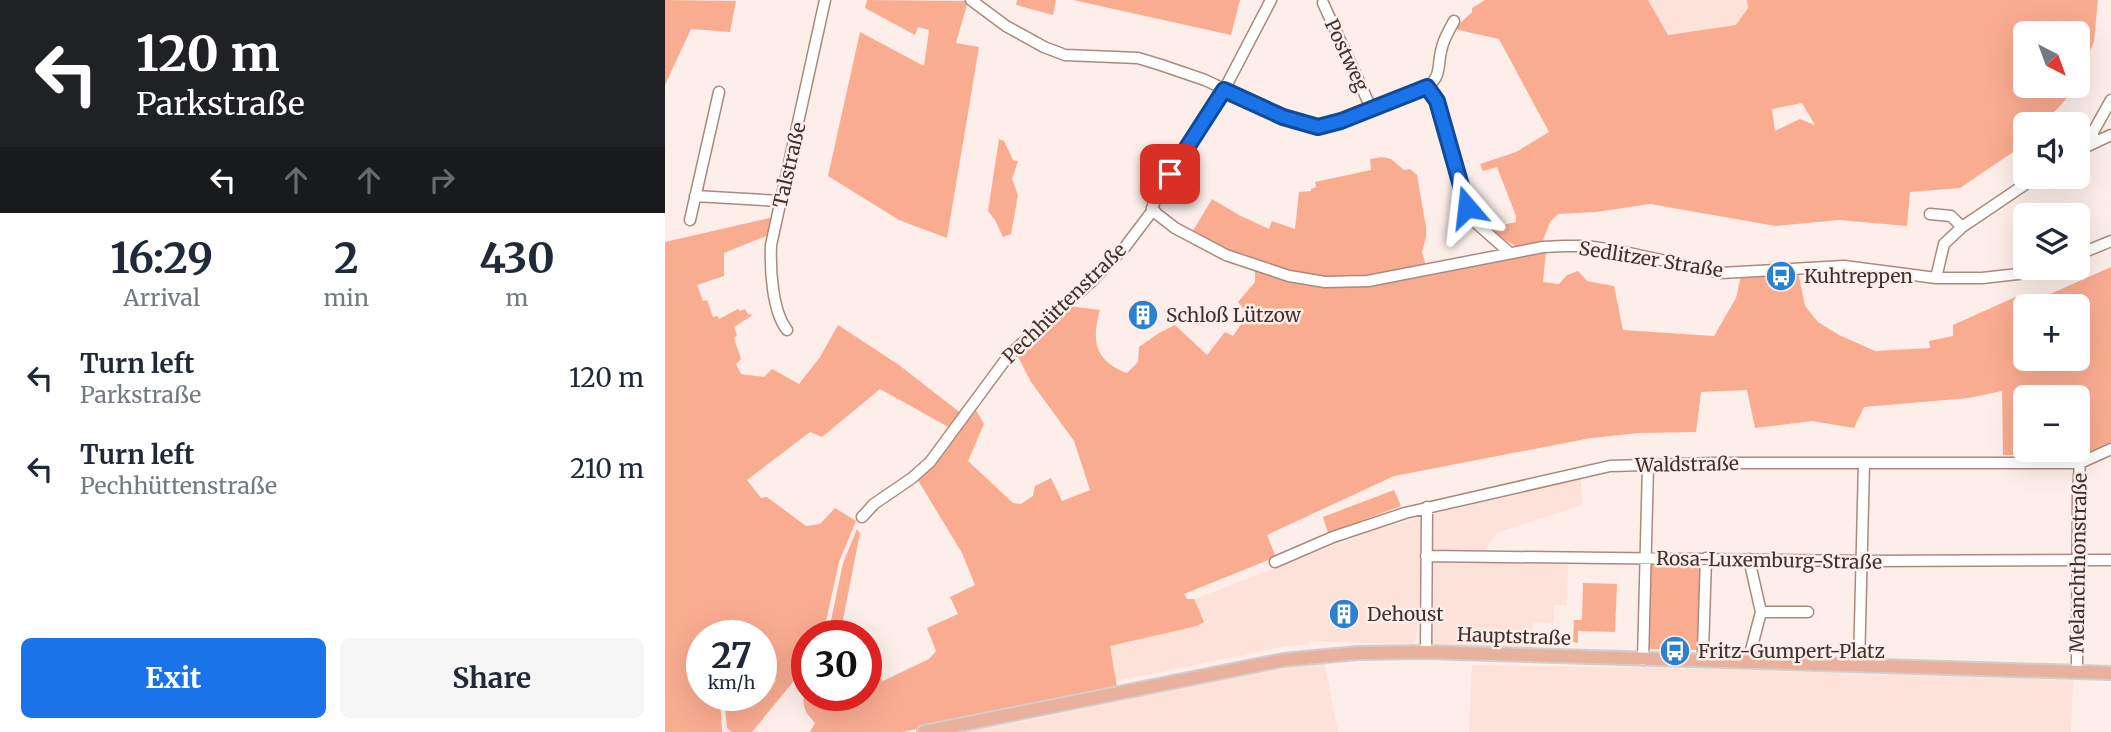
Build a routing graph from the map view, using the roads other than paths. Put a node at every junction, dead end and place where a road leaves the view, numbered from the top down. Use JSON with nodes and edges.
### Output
{"nodes":[{"id":1,"x":825,"y":0,"type":"edge"},
{"id":2,"x":971,"y":0,"type":"edge"},
{"id":3,"x":1271,"y":0,"type":"edge"},
{"id":4,"x":1323,"y":3,"type":"dead end"},
{"id":5,"x":1454,"y":21,"type":"dead end"},
{"id":6,"x":1427,"y":87,"type":"junction"},
{"id":7,"x":1224,"y":90,"type":"junction"},
{"id":8,"x":719,"y":92,"type":"dead end"},
{"id":9,"x":2111,"y":100,"type":"edge"},
{"id":10,"x":1371,"y":108,"type":"junction"},
{"id":11,"x":2111,"y":135,"type":"edge"},
{"id":12,"x":2096,"y":141,"type":"junction"},
{"id":13,"x":2090,"y":144,"type":"edge"},
{"id":14,"x":2018,"y":189,"type":"edge"},
{"id":15,"x":695,"y":196,"type":"junction"},
{"id":16,"x":781,"y":201,"type":"junction"},
{"id":17,"x":1153,"y":208,"type":"junction"},
{"id":18,"x":1930,"y":214,"type":"dead end"},
{"id":19,"x":690,"y":220,"type":"dead end"},
{"id":20,"x":1962,"y":227,"type":"junction"},
{"id":21,"x":2111,"y":241,"type":"edge"},
{"id":22,"x":2090,"y":250,"type":"edge"},
{"id":23,"x":1510,"y":253,"type":"junction"},
{"id":24,"x":2013,"y":275,"type":"edge"},
{"id":25,"x":1936,"y":278,"type":"junction"},
{"id":26,"x":787,"y":330,"type":"dead end"},
{"id":27,"x":2111,"y":449,"type":"edge"},
{"id":28,"x":1864,"y":463,"type":"junction"},
{"id":29,"x":2080,"y":463,"type":"junction"},
{"id":30,"x":1648,"y":465,"type":"junction"},
{"id":31,"x":1427,"y":507,"type":"junction"},
{"id":32,"x":862,"y":517,"type":"dead end"},
{"id":33,"x":1426,"y":556,"type":"junction"},
{"id":34,"x":1646,"y":558,"type":"junction"},
{"id":35,"x":1706,"y":558,"type":"junction"},
{"id":36,"x":1749,"y":559,"type":"junction"},
{"id":37,"x":2077,"y":560,"type":"junction"},
{"id":38,"x":2111,"y":560,"type":"edge"},
{"id":39,"x":1862,"y":561,"type":"junction"},
{"id":40,"x":1275,"y":562,"type":"dead end"},
{"id":41,"x":1761,"y":611,"type":"junction"},
{"id":42,"x":1808,"y":612,"type":"dead end"},
{"id":43,"x":1751,"y":650,"type":"dead end"},
{"id":44,"x":1703,"y":651,"type":"dead end"},
{"id":45,"x":1426,"y":652,"type":"junction"},
{"id":46,"x":1643,"y":660,"type":"junction"},
{"id":47,"x":2077,"y":664,"type":"dead end"},
{"id":48,"x":1859,"y":666,"type":"junction"},
{"id":49,"x":2111,"y":673,"type":"edge"},
{"id":50,"x":924,"y":732,"type":"edge"}],
"edges":[{"from":1,"to":16,"type":"street","name":"Talstraße"},
{"from":2,"to":7,"type":"street"},
{"from":3,"to":7,"type":"street","name":"Pechhüttenstraße"},
{"from":4,"to":10,"type":"street","name":"Postweg"},
{"from":5,"to":6,"type":"street"},
{"from":6,"to":10,"type":"street"},
{"from":6,"to":23,"type":"street"},
{"from":7,"to":10,"type":"street"},
{"from":7,"to":17,"type":"street","name":"Pechhüttenstraße"},
{"from":8,"to":15,"type":"street"},
{"from":9,"to":12,"type":"street"},
{"from":11,"to":12,"type":"street"},
{"from":12,"to":13,"type":"street"},
{"from":14,"to":20,"type":"street"},
{"from":15,"to":16,"type":"street"},
{"from":15,"to":19,"type":"street"},
{"from":16,"to":26,"type":"street","name":"Talstraße"},
{"from":17,"to":23,"type":"street","name":"Sedlitzer Straße"},
{"from":17,"to":32,"type":"street","name":"Pechhüttenstraße"},
{"from":18,"to":20,"type":"street"},
{"from":20,"to":25,"type":"street"},
{"from":21,"to":22,"type":"street"},
{"from":23,"to":25,"type":"street","name":"Sedlitzer Straße"},
{"from":24,"to":25,"type":"street","name":"Sedlitzer Straße"},
{"from":27,"to":29,"type":"street","name":"Waldstraße"},
{"from":28,"to":29,"type":"street","name":"Waldstraße"},
{"from":28,"to":30,"type":"street","name":"Waldstraße"},
{"from":28,"to":39,"type":"street"},
{"from":29,"to":37,"type":"street","name":"Melanchthonstraße"},
{"from":30,"to":31,"type":"street","name":"Waldstraße"},
{"from":30,"to":34,"type":"street"},
{"from":31,"to":33,"type":"street"},
{"from":31,"to":40,"type":"street","name":"Waldstraße"},
{"from":33,"to":34,"type":"street","name":"Rosa-Luxemburg-Straße"},
{"from":33,"to":45,"type":"street"},
{"from":34,"to":35,"type":"street","name":"Rosa-Luxemburg-Straße"},
{"from":34,"to":46,"type":"street"},
{"from":35,"to":36,"type":"street","name":"Rosa-Luxemburg-Straße"},
{"from":35,"to":44,"type":"street"},
{"from":36,"to":39,"type":"street","name":"Rosa-Luxemburg-Straße"},
{"from":36,"to":41,"type":"street"},
{"from":37,"to":38,"type":"street","name":"Rosa-Luxemburg-Straße"},
{"from":37,"to":39,"type":"street","name":"Rosa-Luxemburg-Straße"},
{"from":37,"to":47,"type":"street","name":"Melanchthonstraße"},
{"from":39,"to":48,"type":"street"},
{"from":41,"to":42,"type":"street"},
{"from":41,"to":43,"type":"street"},
{"from":45,"to":46,"type":"main road","name":"Hauptstraße"},
{"from":45,"to":50,"type":"main road","name":"Hauptstraße"},
{"from":46,"to":48,"type":"main road","name":"Hauptstraße"},
{"from":48,"to":49,"type":"main road","name":"Hauptstraße"}]}
